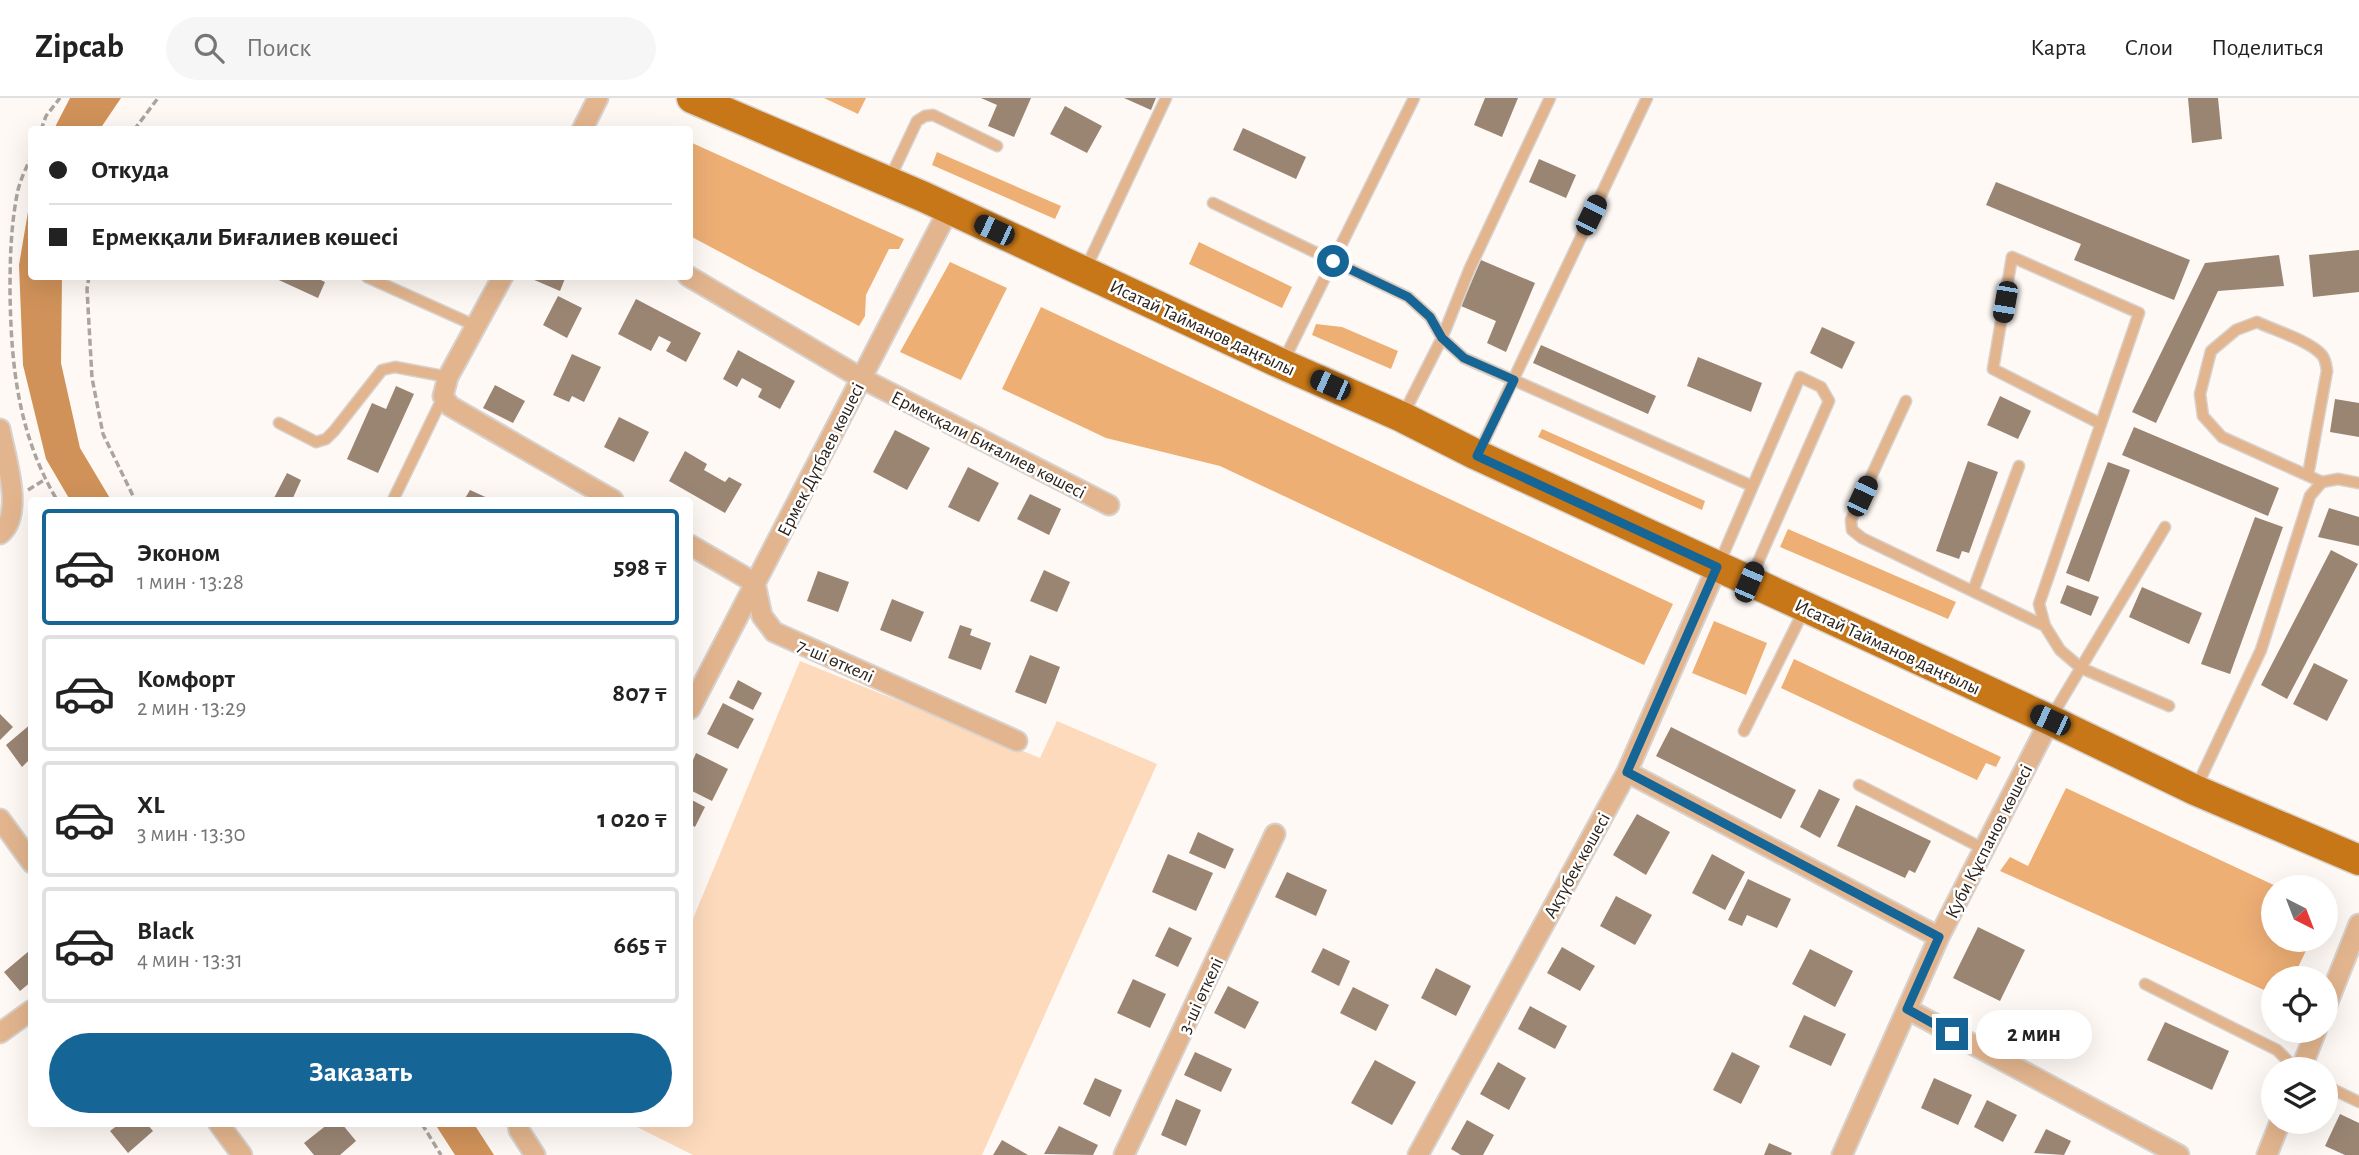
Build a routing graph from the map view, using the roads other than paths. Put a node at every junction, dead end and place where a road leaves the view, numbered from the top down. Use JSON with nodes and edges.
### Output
{"nodes":[{"id":1,"x":598,"y":98,"type":"edge"},
{"id":2,"x":692,"y":98,"type":"edge"},
{"id":3,"x":1166,"y":98,"type":"edge"},
{"id":4,"x":1414,"y":98,"type":"edge"},
{"id":5,"x":1550,"y":98,"type":"edge"},
{"id":6,"x":1647,"y":98,"type":"edge"},
{"id":7,"x":584,"y":126,"type":"edge"},
{"id":8,"x":997,"y":146,"type":"dead end"},
{"id":9,"x":888,"y":182,"type":"junction"},
{"id":10,"x":1213,"y":203,"type":"dead end"},
{"id":11,"x":949,"y":209,"type":"junction"},
{"id":12,"x":1333,"y":261,"type":"junction"},
{"id":13,"x":1084,"y":272,"type":"junction"},
{"id":14,"x":693,"y":279,"type":"edge"},
{"id":15,"x":375,"y":280,"type":"edge"},
{"id":16,"x":501,"y":280,"type":"edge"},
{"id":17,"x":476,"y":326,"type":"junction"},
{"id":18,"x":1442,"y":338,"type":"junction"},
{"id":19,"x":1282,"y":364,"type":"junction"},
{"id":20,"x":862,"y":378,"type":"junction"},
{"id":21,"x":1514,"y":380,"type":"junction"},
{"id":22,"x":446,"y":386,"type":"junction"},
{"id":23,"x":1906,"y":401,"type":"dead end"},
{"id":24,"x":1402,"y":417,"type":"junction"},
{"id":25,"x":279,"y":423,"type":"dead end"},
{"id":26,"x":2101,"y":424,"type":"junction"},
{"id":27,"x":0,"y":429,"type":"edge"},
{"id":28,"x":1477,"y":456,"type":"junction"},
{"id":29,"x":2019,"y":466,"type":"dead end"},
{"id":30,"x":2308,"y":475,"type":"junction"},
{"id":31,"x":2322,"y":482,"type":"junction"},
{"id":32,"x":2359,"y":484,"type":"edge"},
{"id":33,"x":1752,"y":486,"type":"junction"},
{"id":34,"x":394,"y":497,"type":"edge"},
{"id":35,"x":608,"y":497,"type":"edge"},
{"id":36,"x":1109,"y":505,"type":"dead end"},
{"id":37,"x":2165,"y":527,"type":"dead end"},
{"id":38,"x":0,"y":534,"type":"edge"},
{"id":39,"x":693,"y":547,"type":"edge"},
{"id":40,"x":1717,"y":567,"type":"junction"},
{"id":41,"x":1749,"y":582,"type":"junction"},
{"id":42,"x":755,"y":583,"type":"junction"},
{"id":43,"x":1973,"y":591,"type":"junction"},
{"id":44,"x":1805,"y":608,"type":"junction"},
{"id":45,"x":2045,"y":626,"type":"junction"},
{"id":46,"x":2081,"y":668,"type":"junction"},
{"id":47,"x":693,"y":703,"type":"edge"},
{"id":48,"x":2169,"y":706,"type":"dead end"},
{"id":49,"x":2050,"y":720,"type":"junction"},
{"id":50,"x":1744,"y":731,"type":"dead end"},
{"id":51,"x":1017,"y":741,"type":"dead end"},
{"id":52,"x":1627,"y":772,"type":"junction"},
{"id":53,"x":1859,"y":785,"type":"dead end"},
{"id":54,"x":2194,"y":790,"type":"junction"},
{"id":55,"x":0,"y":819,"type":"edge"},
{"id":56,"x":1275,"y":834,"type":"dead end"},
{"id":57,"x":1984,"y":849,"type":"junction"},
{"id":58,"x":28,"y":858,"type":"edge"},
{"id":59,"x":2359,"y":860,"type":"edge"},
{"id":60,"x":2359,"y":924,"type":"edge"},
{"id":61,"x":1939,"y":937,"type":"junction"},
{"id":62,"x":2338,"y":977,"type":"edge"},
{"id":63,"x":2145,"y":985,"type":"dead end"},
{"id":64,"x":1907,"y":1009,"type":"junction"},
{"id":65,"x":28,"y":1013,"type":"edge"},
{"id":66,"x":0,"y":1033,"type":"edge"},
{"id":67,"x":2285,"y":1057,"type":"edge"},
{"id":68,"x":2338,"y":1092,"type":"edge"},
{"id":69,"x":2359,"y":1102,"type":"edge"},
{"id":70,"x":221,"y":1127,"type":"edge"},
{"id":71,"x":519,"y":1127,"type":"edge"},
{"id":72,"x":2275,"y":1134,"type":"edge"},
{"id":73,"x":242,"y":1155,"type":"edge"},
{"id":74,"x":536,"y":1155,"type":"edge"},
{"id":75,"x":1124,"y":1155,"type":"edge"},
{"id":76,"x":1418,"y":1155,"type":"edge"},
{"id":77,"x":1842,"y":1155,"type":"edge"},
{"id":78,"x":2179,"y":1155,"type":"edge"},
{"id":79,"x":2267,"y":1155,"type":"edge"}],
"edges":[{"from":1,"to":7,"type":"street"},
{"from":2,"to":9,"type":"main road","name":"Исатай Тайманов даңғылы"},
{"from":3,"to":13,"type":"lane"},
{"from":4,"to":12,"type":"lane"},
{"from":5,"to":18,"type":"lane"},
{"from":6,"to":21,"type":"lane"},
{"from":8,"to":9,"type":"lane"},
{"from":9,"to":11,"type":"main road","name":"Исатай Тайманов даңғылы"},
{"from":10,"to":12,"type":"lane"},
{"from":11,"to":13,"type":"main road","name":"Исатай Тайманов даңғылы"},
{"from":11,"to":20,"type":"street","name":"Ермек Дүтбаев көшесi"},
{"from":12,"to":18,"type":"lane"},
{"from":12,"to":19,"type":"lane"},
{"from":13,"to":19,"type":"main road","name":"Исатай Тайманов даңғылы"},
{"from":14,"to":20,"type":"street","name":"Ермекқали Биғалиев көшесі"},
{"from":15,"to":17,"type":"lane"},
{"from":16,"to":17,"type":"street"},
{"from":17,"to":22,"type":"street"},
{"from":18,"to":21,"type":"lane"},
{"from":18,"to":24,"type":"lane"},
{"from":19,"to":24,"type":"main road","name":"Исатай Тайманов даңғылы"},
{"from":20,"to":36,"type":"street","name":"Ермекқали Биғалиев көшесі"},
{"from":20,"to":42,"type":"street","name":"Ермек Дүтбаев көшесi"},
{"from":21,"to":28,"type":"lane"},
{"from":21,"to":33,"type":"lane"},
{"from":22,"to":25,"type":"lane"},
{"from":22,"to":34,"type":"lane"},
{"from":22,"to":35,"type":"street"},
{"from":23,"to":43,"type":"lane"},
{"from":24,"to":28,"type":"main road","name":"Исатай Тайманов даңғылы"},
{"from":26,"to":26,"type":"lane"},
{"from":26,"to":45,"type":"lane"},
{"from":27,"to":38,"type":"street"},
{"from":28,"to":40,"type":"main road","name":"Исатай Тайманов даңғылы"},
{"from":29,"to":43,"type":"lane"},
{"from":30,"to":30,"type":"lane"},
{"from":30,"to":31,"type":"lane"},
{"from":31,"to":32,"type":"lane"},
{"from":31,"to":54,"type":"lane"},
{"from":33,"to":40,"type":"lane"},
{"from":33,"to":41,"type":"lane"},
{"from":37,"to":46,"type":"lane"},
{"from":39,"to":42,"type":"street"},
{"from":40,"to":41,"type":"main road","name":"Исатай Тайманов даңғылы"},
{"from":40,"to":52,"type":"street","name":"Ақтүбек көшесi"},
{"from":41,"to":44,"type":"main road","name":"Исатай Тайманов даңғылы"},
{"from":42,"to":47,"type":"street","name":"Ермек Дүтбаев көшесi"},
{"from":42,"to":51,"type":"street","name":"7-шi өткелi"},
{"from":43,"to":45,"type":"lane"},
{"from":44,"to":49,"type":"main road","name":"Исатай Тайманов даңғылы"},
{"from":44,"to":50,"type":"lane"},
{"from":45,"to":46,"type":"lane"},
{"from":46,"to":48,"type":"lane"},
{"from":46,"to":49,"type":"lane"},
{"from":49,"to":54,"type":"main road","name":"Исатай Тайманов даңғылы"},
{"from":49,"to":57,"type":"street","name":"Куби Құспанов көшесi"},
{"from":52,"to":61,"type":"street"},
{"from":52,"to":76,"type":"street","name":"Ақтүбек көшесi"},
{"from":53,"to":57,"type":"lane"},
{"from":54,"to":59,"type":"main road","name":"Исатай Тайманов даңғылы"},
{"from":55,"to":58,"type":"street"},
{"from":56,"to":75,"type":"street","name":"3-шi өткелi"},
{"from":57,"to":61,"type":"street","name":"Куби Құспанов көшесi"},
{"from":60,"to":62,"type":"street"},
{"from":61,"to":64,"type":"street","name":"Куби Құспанов көшесi"},
{"from":63,"to":67,"type":"lane"},
{"from":64,"to":77,"type":"street","name":"Куби Құспанов көшесi"},
{"from":64,"to":78,"type":"street"},
{"from":65,"to":66,"type":"street"},
{"from":68,"to":69,"type":"lane"},
{"from":70,"to":73,"type":"street"},
{"from":71,"to":74,"type":"street"},
{"from":72,"to":79,"type":"street"}]}
